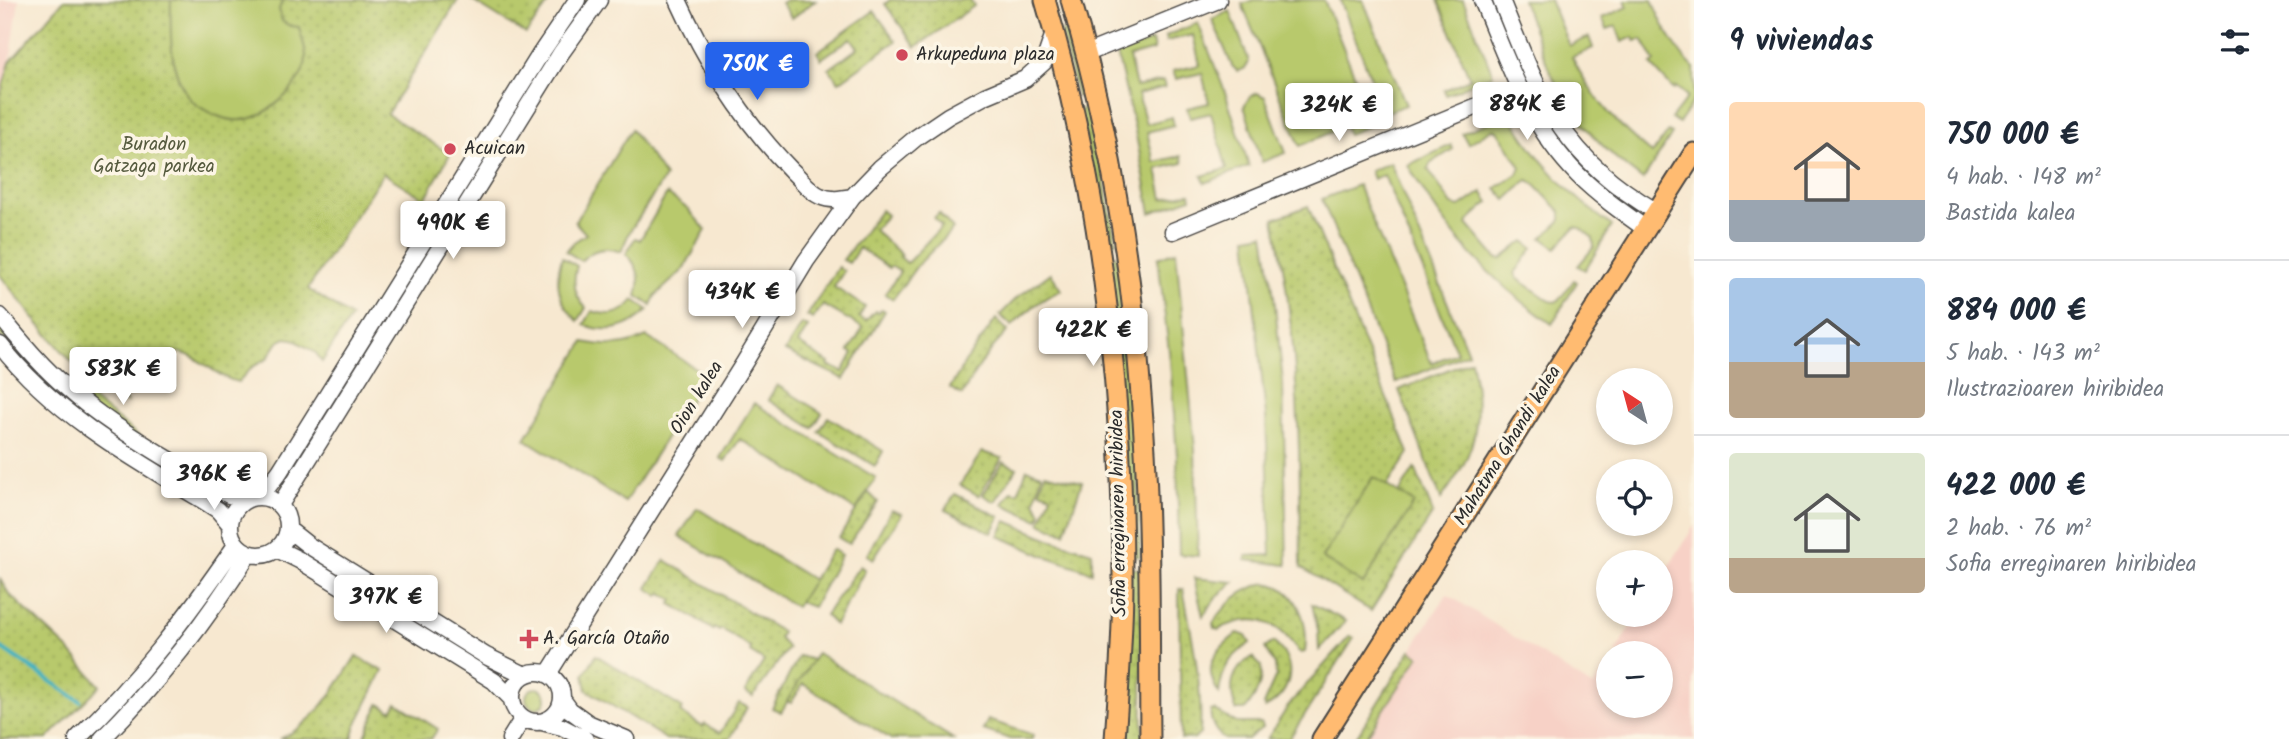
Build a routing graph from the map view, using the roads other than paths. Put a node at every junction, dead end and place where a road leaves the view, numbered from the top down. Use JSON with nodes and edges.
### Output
{"nodes":[{"id":1,"x":577,"y":0,"type":"edge"},
{"id":2,"x":599,"y":0,"type":"edge"},
{"id":3,"x":678,"y":0,"type":"edge"},
{"id":4,"x":1045,"y":0,"type":"edge"},
{"id":5,"x":1071,"y":0,"type":"edge"},
{"id":6,"x":1218,"y":0,"type":"edge"},
{"id":7,"x":1482,"y":0,"type":"edge"},
{"id":8,"x":1501,"y":0,"type":"edge"},
{"id":9,"x":1054,"y":31,"type":"junction"},
{"id":10,"x":1085,"y":54,"type":"junction"},
{"id":11,"x":1519,"y":89,"type":"junction"},
{"id":12,"x":1694,"y":153,"type":"edge"},
{"id":13,"x":852,"y":197,"type":"junction"},
{"id":14,"x":1651,"y":220,"type":"junction"},
{"id":15,"x":1173,"y":231,"type":"dead end"},
{"id":16,"x":0,"y":316,"type":"edge"},
{"id":17,"x":0,"y":345,"type":"edge"},
{"id":18,"x":256,"y":497,"type":"junction"},
{"id":19,"x":280,"y":505,"type":"junction"},
{"id":20,"x":230,"y":524,"type":"junction"},
{"id":21,"x":289,"y":530,"type":"junction"},
{"id":22,"x":242,"y":549,"type":"junction"},
{"id":23,"x":277,"y":549,"type":"junction"},
{"id":24,"x":548,"y":674,"type":"junction"},
{"id":25,"x":525,"y":675,"type":"junction"},
{"id":26,"x":512,"y":699,"type":"junction"},
{"id":27,"x":562,"y":699,"type":"junction"},
{"id":28,"x":523,"y":719,"type":"junction"},
{"id":29,"x":542,"y":722,"type":"junction"},
{"id":30,"x":77,"y":739,"type":"edge"},
{"id":31,"x":102,"y":739,"type":"edge"},
{"id":32,"x":510,"y":739,"type":"edge"},
{"id":33,"x":585,"y":739,"type":"edge"},
{"id":34,"x":626,"y":739,"type":"edge"},
{"id":35,"x":1115,"y":739,"type":"edge"},
{"id":36,"x":1150,"y":739,"type":"edge"},
{"id":37,"x":1322,"y":739,"type":"edge"}],
"edges":[{"from":1,"to":18,"type":"street"},
{"from":2,"to":19,"type":"street"},
{"from":3,"to":13,"type":"street"},
{"from":4,"to":9,"type":"main road","name":"Sofia erreginaren hiribidea"},
{"from":5,"to":10,"type":"main road","name":"Sofia erreginaren hiribidea"},
{"from":6,"to":10,"type":"street"},
{"from":7,"to":11,"type":"street"},
{"from":8,"to":14,"type":"street"},
{"from":9,"to":13,"type":"street","name":"Oion kalea"},
{"from":9,"to":35,"type":"main road","name":"Sofia erreginaren hiribidea"},
{"from":10,"to":36,"type":"main road","name":"Sofia erreginaren hiribidea"},
{"from":11,"to":14,"type":"street"},
{"from":11,"to":15,"type":"street"},
{"from":12,"to":14,"type":"main road","name":"Mahatma Ghandi kalea"},
{"from":13,"to":24,"type":"street","name":"Oion kalea"},
{"from":14,"to":37,"type":"main road","name":"Mahatma Ghandi kalea"},
{"from":16,"to":18,"type":"street"},
{"from":17,"to":20,"type":"street"},
{"from":18,"to":19,"type":"street"},
{"from":18,"to":20,"type":"street"},
{"from":19,"to":21,"type":"street"},
{"from":20,"to":22,"type":"street"},
{"from":21,"to":23,"type":"street"},
{"from":21,"to":25,"type":"street"},
{"from":22,"to":23,"type":"street"},
{"from":22,"to":30,"type":"street"},
{"from":22,"to":31,"type":"street"},
{"from":23,"to":26,"type":"street"},
{"from":24,"to":25,"type":"street"},
{"from":24,"to":27,"type":"street"},
{"from":25,"to":26,"type":"street"},
{"from":26,"to":28,"type":"street"},
{"from":27,"to":29,"type":"street"},
{"from":27,"to":34,"type":"street"},
{"from":28,"to":29,"type":"street"},
{"from":28,"to":32,"type":"street"},
{"from":29,"to":33,"type":"street"}]}
